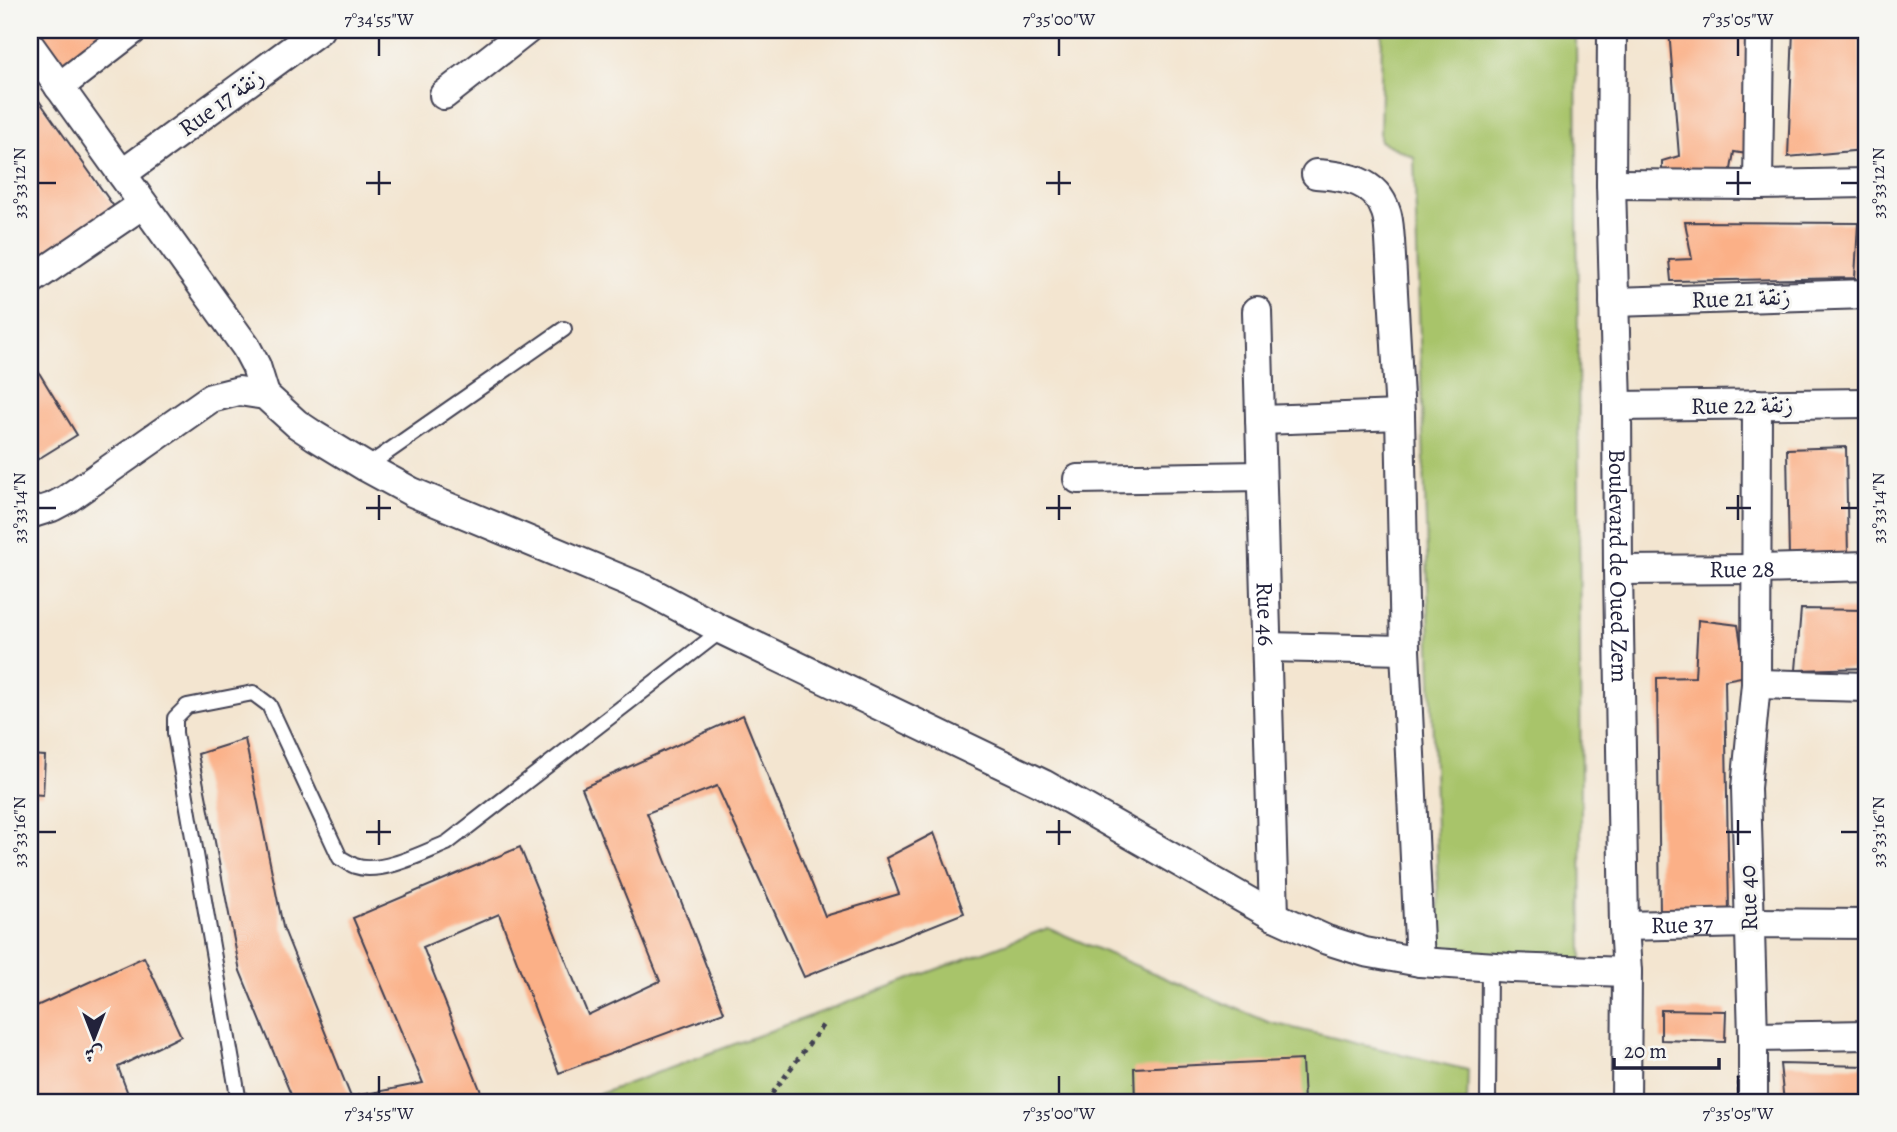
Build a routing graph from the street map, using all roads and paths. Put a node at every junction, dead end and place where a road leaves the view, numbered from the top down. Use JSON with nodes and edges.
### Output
{"nodes":[{"id":1,"x":133,"y":30,"type":"edge"},
{"id":2,"x":319,"y":30,"type":"edge"},
{"id":3,"x":527,"y":30,"type":"edge"},
{"id":4,"x":1612,"y":30,"type":"edge"},
{"id":5,"x":1760,"y":30,"type":"edge"},
{"id":6,"x":30,"y":46,"type":"edge"},
{"id":7,"x":59,"y":87,"type":"junction"},
{"id":8,"x":444,"y":95,"type":"dead end"},
{"id":9,"x":122,"y":174,"type":"junction"},
{"id":10,"x":1316,"y":174,"type":"dead end"},
{"id":11,"x":1867,"y":183,"type":"edge"},
{"id":12,"x":1611,"y":184,"type":"junction"},
{"id":13,"x":1758,"y":185,"type":"junction"},
{"id":14,"x":143,"y":204,"type":"junction"},
{"id":15,"x":30,"y":281,"type":"edge"},
{"id":16,"x":1867,"y":294,"type":"edge"},
{"id":17,"x":1614,"y":302,"type":"junction"},
{"id":18,"x":1257,"y":311,"type":"dead end"},
{"id":19,"x":564,"y":329,"type":"dead end"},
{"id":20,"x":265,"y":395,"type":"junction"},
{"id":21,"x":1867,"y":403,"type":"edge"},
{"id":22,"x":1757,"y":404,"type":"junction"},
{"id":23,"x":1618,"y":406,"type":"junction"},
{"id":24,"x":1400,"y":415,"type":"junction"},
{"id":25,"x":1260,"y":420,"type":"junction"},
{"id":26,"x":366,"y":467,"type":"junction"},
{"id":27,"x":1261,"y":476,"type":"junction"},
{"id":28,"x":1078,"y":479,"type":"dead end"},
{"id":29,"x":30,"y":514,"type":"edge"},
{"id":30,"x":1867,"y":566,"type":"edge"},
{"id":31,"x":1757,"y":569,"type":"junction"},
{"id":32,"x":1618,"y":570,"type":"junction"},
{"id":33,"x":722,"y":630,"type":"junction"},
{"id":34,"x":1266,"y":647,"type":"junction"},
{"id":35,"x":1405,"y":650,"type":"junction"},
{"id":36,"x":1756,"y":684,"type":"junction"},
{"id":37,"x":1867,"y":687,"type":"edge"},
{"id":38,"x":1274,"y":916,"type":"junction"},
{"id":39,"x":1749,"y":923,"type":"junction"},
{"id":40,"x":1867,"y":923,"type":"edge"},
{"id":41,"x":1624,"y":926,"type":"junction"},
{"id":42,"x":1420,"y":962,"type":"junction"},
{"id":43,"x":1489,"y":967,"type":"junction"},
{"id":44,"x":1627,"y":972,"type":"junction"},
{"id":45,"x":823,"y":1025,"type":"dead end"},
{"id":46,"x":1867,"y":1035,"type":"edge"},
{"id":47,"x":1753,"y":1037,"type":"junction"},
{"id":48,"x":239,"y":1102,"type":"edge"},
{"id":49,"x":766,"y":1102,"type":"edge"},
{"id":50,"x":1488,"y":1102,"type":"edge"},
{"id":51,"x":1626,"y":1102,"type":"edge"},
{"id":52,"x":1752,"y":1102,"type":"edge"}],
"edges":[{"from":1,"to":7,"type":"street"},
{"from":2,"to":9,"type":"street","name":"Rue 17 زنقة"},
{"from":3,"to":8,"type":"street"},
{"from":4,"to":12,"type":"street","name":"Boulevard de Oued Zem"},
{"from":5,"to":13,"type":"street"},
{"from":6,"to":7,"type":"street"},
{"from":7,"to":9,"type":"street"},
{"from":9,"to":14,"type":"street"},
{"from":10,"to":24,"type":"street"},
{"from":11,"to":13,"type":"street"},
{"from":12,"to":13,"type":"street"},
{"from":12,"to":17,"type":"street","name":"Boulevard de Oued Zem"},
{"from":14,"to":15,"type":"street"},
{"from":14,"to":20,"type":"street"},
{"from":16,"to":17,"type":"street","name":"Rue 21 زنقة"},
{"from":17,"to":23,"type":"street","name":"Boulevard de Oued Zem"},
{"from":18,"to":25,"type":"street","name":"Rue 46"},
{"from":19,"to":26,"type":"lane"},
{"from":20,"to":26,"type":"street"},
{"from":20,"to":29,"type":"street"},
{"from":21,"to":22,"type":"street","name":"Rue 22 زنقة"},
{"from":22,"to":23,"type":"street","name":"Rue 22 زنقة"},
{"from":22,"to":31,"type":"street","name":"Rue 40"},
{"from":23,"to":32,"type":"street","name":"Boulevard de Oued Zem"},
{"from":24,"to":25,"type":"street"},
{"from":24,"to":35,"type":"street"},
{"from":25,"to":27,"type":"street","name":"Rue 46"},
{"from":26,"to":33,"type":"street"},
{"from":27,"to":28,"type":"street"},
{"from":27,"to":34,"type":"street","name":"Rue 46"},
{"from":30,"to":31,"type":"street","name":"Rue 28"},
{"from":31,"to":32,"type":"street","name":"Rue 28"},
{"from":31,"to":36,"type":"street","name":"Rue 40"},
{"from":32,"to":41,"type":"street","name":"Boulevard de Oued Zem"},
{"from":33,"to":38,"type":"street"},
{"from":33,"to":48,"type":"lane"},
{"from":34,"to":35,"type":"street"},
{"from":34,"to":38,"type":"street","name":"Rue 46"},
{"from":35,"to":42,"type":"street"},
{"from":36,"to":37,"type":"street"},
{"from":36,"to":39,"type":"street","name":"Rue 40"},
{"from":38,"to":42,"type":"street"},
{"from":39,"to":40,"type":"street","name":"Rue 37"},
{"from":39,"to":41,"type":"street","name":"Rue 37"},
{"from":39,"to":47,"type":"street","name":"Rue 40"},
{"from":41,"to":44,"type":"street","name":"Boulevard de Oued Zem"},
{"from":42,"to":43,"type":"street"},
{"from":43,"to":44,"type":"street"},
{"from":43,"to":50,"type":"lane"},
{"from":44,"to":51,"type":"street","name":"Boulevard de Oued Zem"},
{"from":45,"to":49,"type":"path"},
{"from":46,"to":47,"type":"street"},
{"from":47,"to":52,"type":"street","name":"Rue 40"}]}
